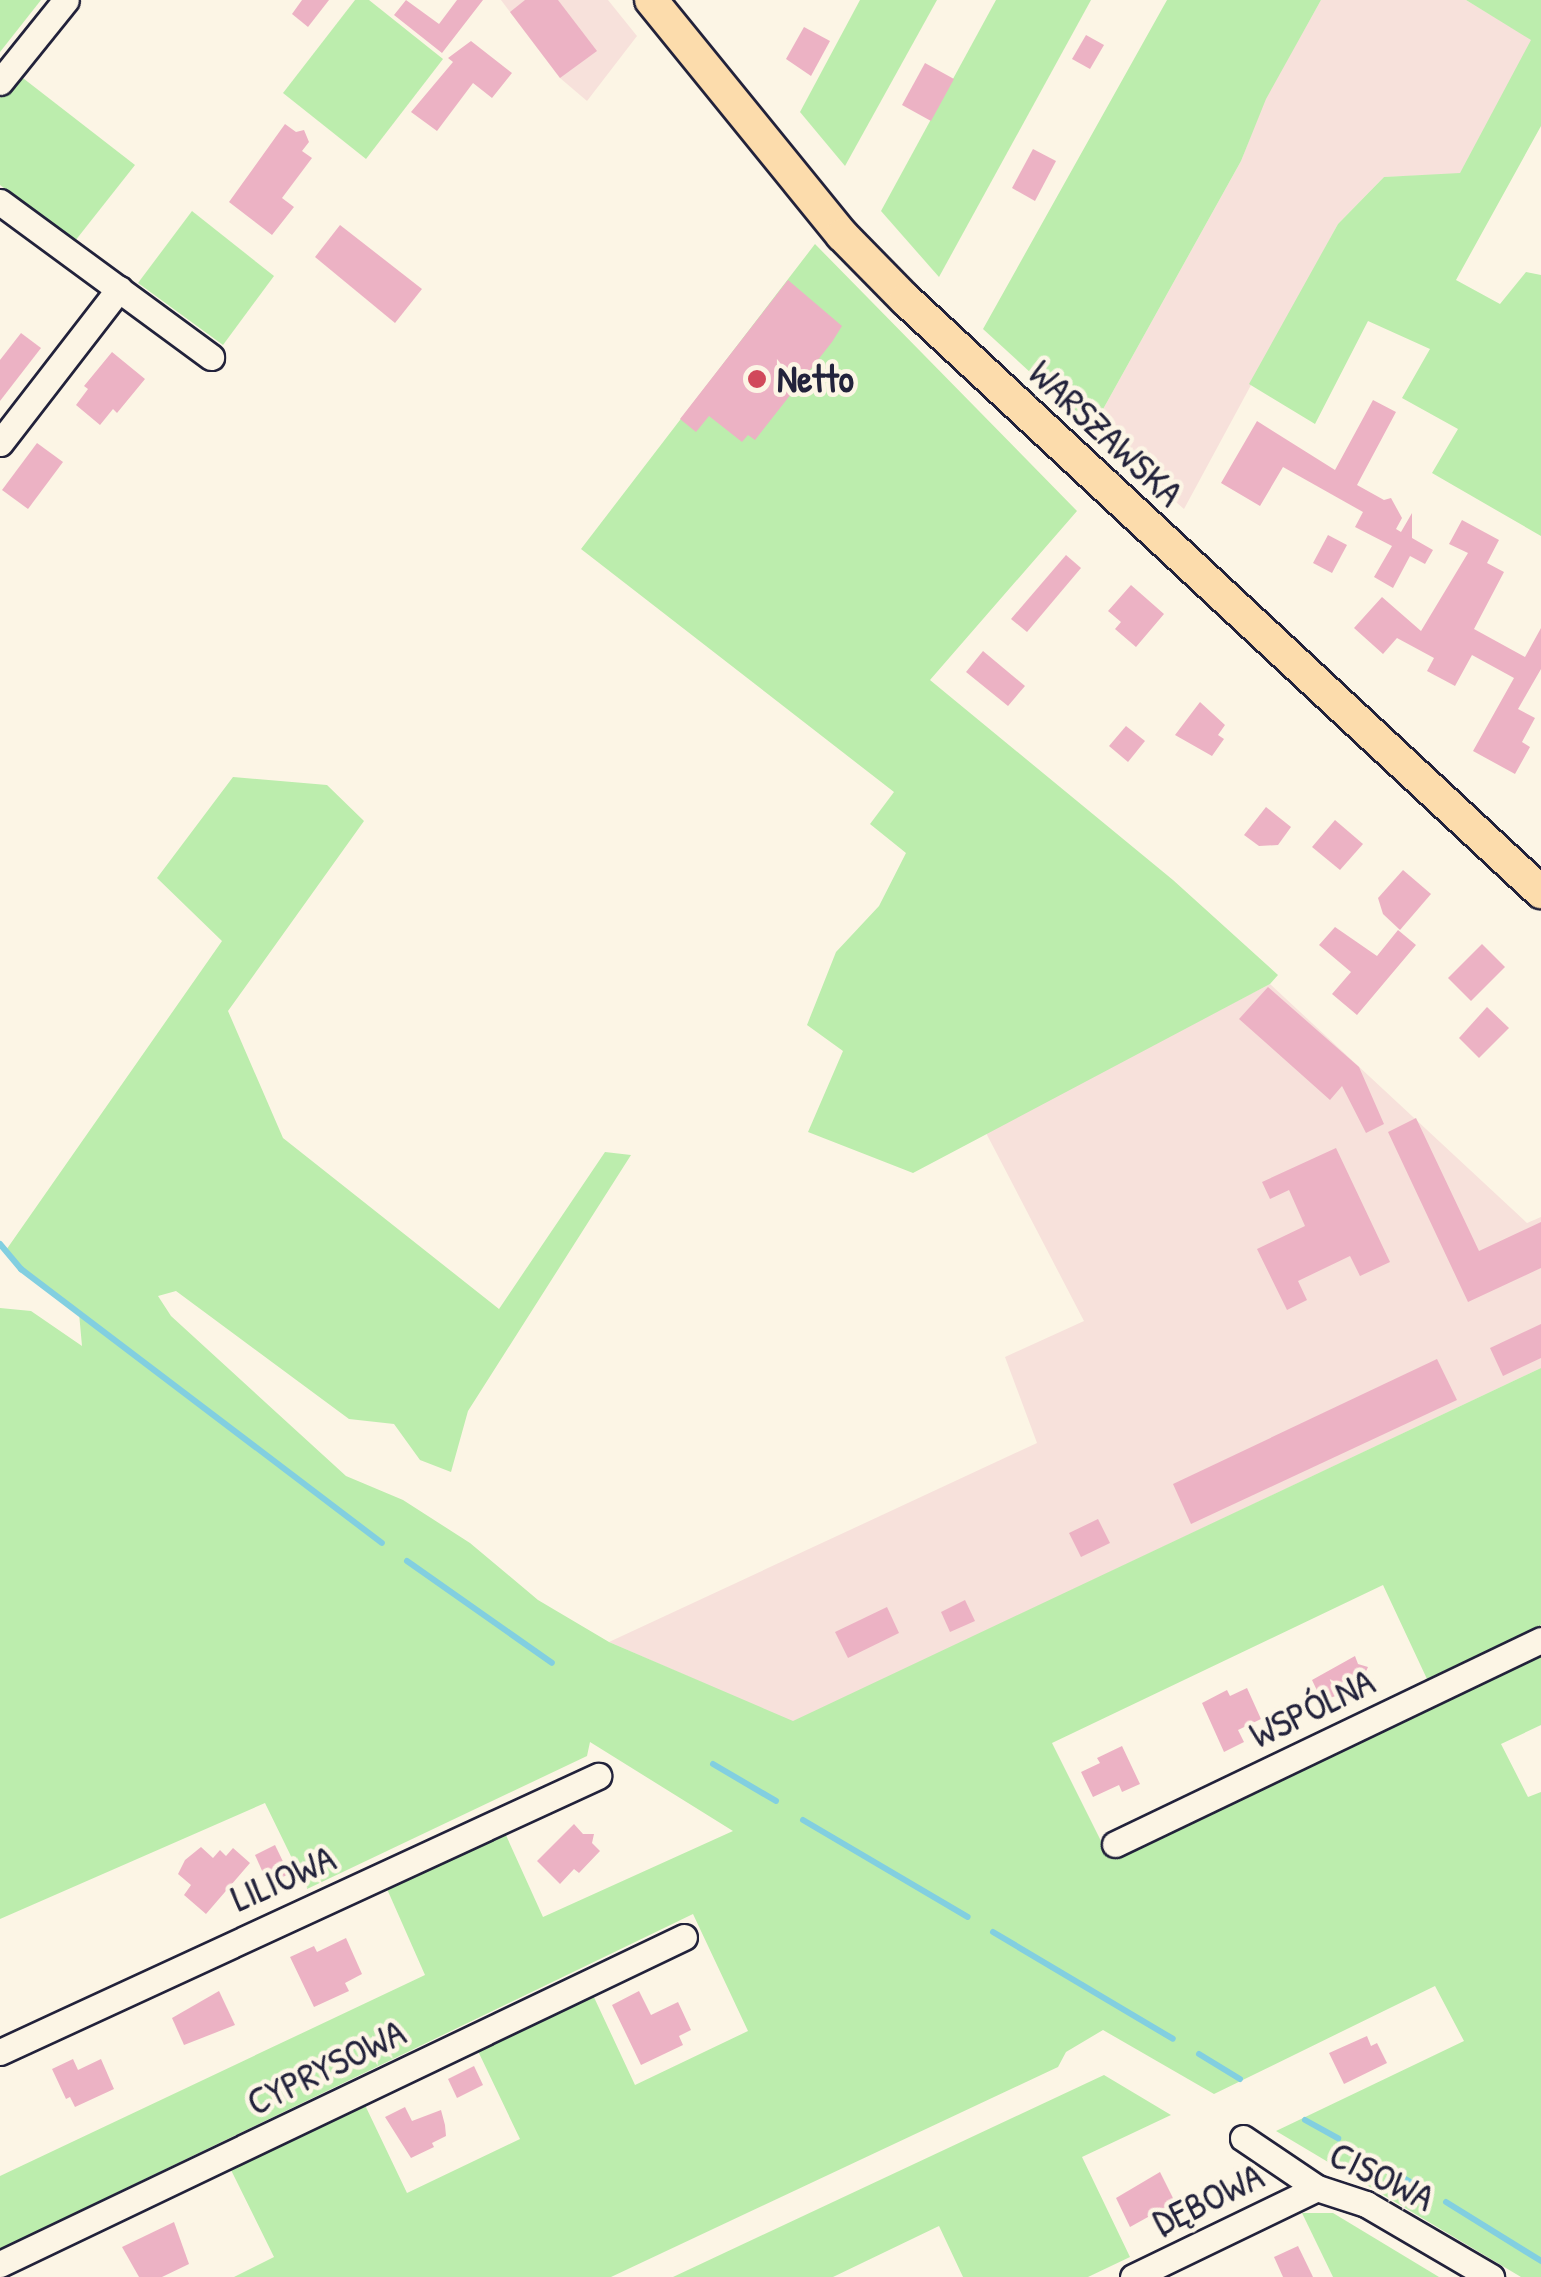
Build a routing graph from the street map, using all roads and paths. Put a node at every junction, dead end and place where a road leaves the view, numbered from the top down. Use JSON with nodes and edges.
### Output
{"nodes":[{"id":1,"x":66,"y":0,"type":"edge"},
{"id":2,"x":651,"y":0,"type":"edge"},
{"id":3,"x":0,"y":82,"type":"edge"},
{"id":4,"x":0,"y":202,"type":"edge"},
{"id":5,"x":119,"y":289,"type":"junction"},
{"id":6,"x":211,"y":356,"type":"dead end"},
{"id":7,"x":0,"y":443,"type":"edge"},
{"id":8,"x":1541,"y":892,"type":"edge"},
{"id":9,"x":1541,"y":1640,"type":"edge"},
{"id":10,"x":598,"y":1776,"type":"dead end"},
{"id":11,"x":1115,"y":1844,"type":"dead end"},
{"id":12,"x":684,"y":1936,"type":"dead end"},
{"id":13,"x":0,"y":2052,"type":"edge"},
{"id":14,"x":1243,"y":2138,"type":"dead end"},
{"id":15,"x":1317,"y":2188,"type":"junction"},
{"id":16,"x":0,"y":2264,"type":"edge"},
{"id":17,"x":1133,"y":2277,"type":"edge"},
{"id":18,"x":1491,"y":2277,"type":"edge"}],
"edges":[{"from":1,"to":3,"type":"street"},
{"from":2,"to":8,"type":"main road","name":"WARSZAWSKA"},
{"from":4,"to":5,"type":"street"},
{"from":5,"to":6,"type":"street"},
{"from":5,"to":7,"type":"street"},
{"from":9,"to":11,"type":"street","name":"WSPÓLNA"},
{"from":10,"to":13,"type":"street","name":"LILIOWA"},
{"from":12,"to":16,"type":"street","name":"CYPRYSOWA"},
{"from":14,"to":15,"type":"street","name":"CISOWA"},
{"from":15,"to":17,"type":"street","name":"DĘBOWA"},
{"from":15,"to":18,"type":"street","name":"CISOWA"}]}
